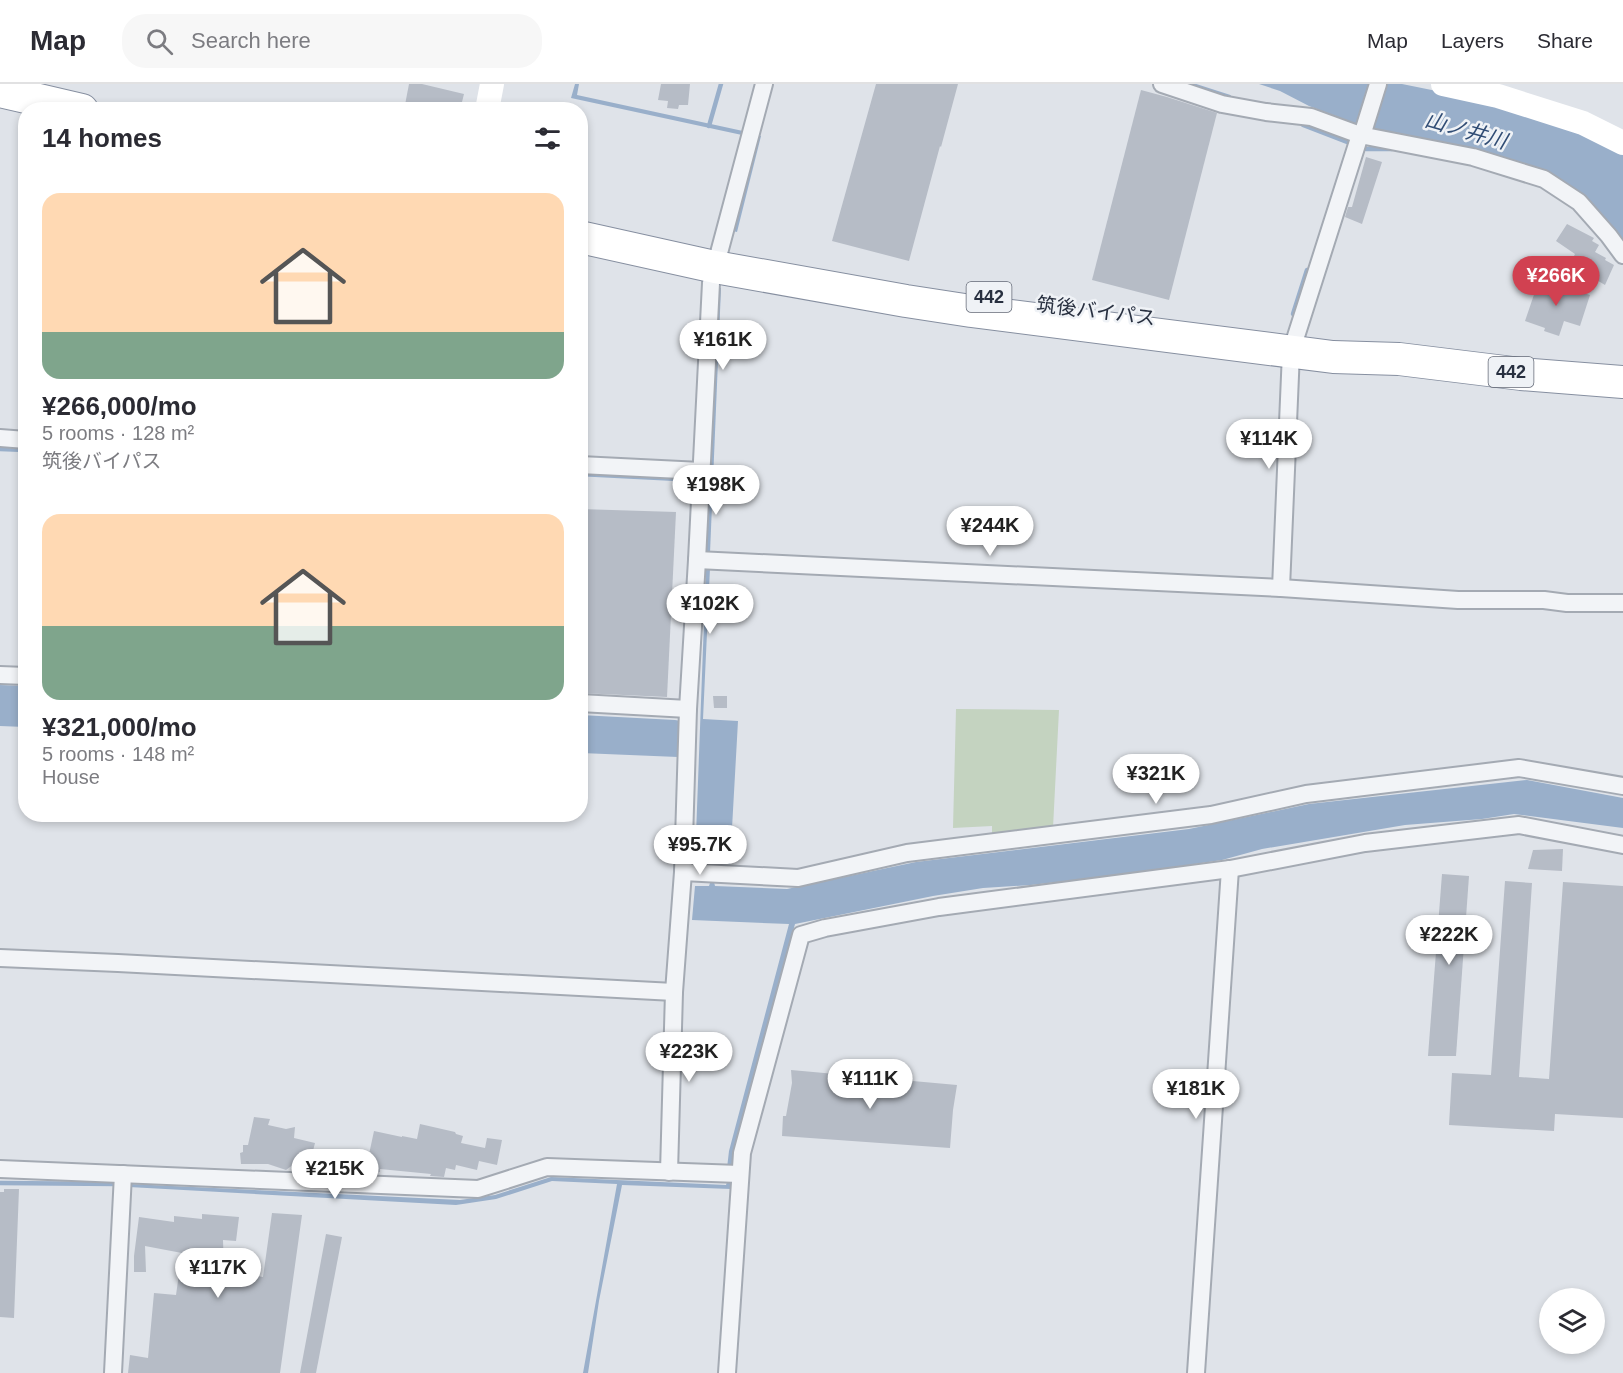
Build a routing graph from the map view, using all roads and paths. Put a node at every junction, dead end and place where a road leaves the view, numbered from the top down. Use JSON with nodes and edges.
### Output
{"nodes":[{"id":1,"x":492,"y":84,"type":"edge"},
{"id":2,"x":764,"y":84,"type":"edge"},
{"id":3,"x":1162,"y":84,"type":"edge"},
{"id":4,"x":1378,"y":84,"type":"edge"},
{"id":5,"x":1443,"y":84,"type":"edge"},
{"id":6,"x":0,"y":91,"type":"edge"},
{"id":7,"x":47,"y":102,"type":"edge"},
{"id":8,"x":489,"y":102,"type":"edge"},
{"id":9,"x":0,"y":110,"type":"edge"},
{"id":10,"x":18,"y":113,"type":"edge"},
{"id":11,"x":1362,"y":132,"type":"junction"},
{"id":12,"x":1623,"y":143,"type":"edge"},
{"id":13,"x":588,"y":222,"type":"edge"},
{"id":14,"x":588,"y":238,"type":"edge"},
{"id":15,"x":1623,"y":255,"type":"edge"},
{"id":16,"x":717,"y":258,"type":"junction"},
{"id":17,"x":1293,"y":345,"type":"junction"},
{"id":18,"x":1623,"y":382,"type":"edge"},
{"id":19,"x":0,"y":438,"type":"edge"},
{"id":20,"x":18,"y":439,"type":"edge"},
{"id":21,"x":588,"y":465,"type":"edge"},
{"id":22,"x":701,"y":471,"type":"junction"},
{"id":23,"x":697,"y":560,"type":"junction"},
{"id":24,"x":1281,"y":588,"type":"junction"},
{"id":25,"x":1623,"y":603,"type":"edge"},
{"id":26,"x":0,"y":675,"type":"edge"},
{"id":27,"x":18,"y":676,"type":"edge"},
{"id":28,"x":588,"y":705,"type":"edge"},
{"id":29,"x":688,"y":714,"type":"junction"},
{"id":30,"x":1623,"y":786,"type":"edge"},
{"id":31,"x":1623,"y":845,"type":"edge"},
{"id":32,"x":1230,"y":869,"type":"junction"},
{"id":33,"x":683,"y":872,"type":"junction"},
{"id":34,"x":0,"y":958,"type":"edge"},
{"id":35,"x":674,"y":992,"type":"junction"},
{"id":36,"x":0,"y":1169,"type":"edge"},
{"id":37,"x":669,"y":1172,"type":"junction"},
{"id":38,"x":123,"y":1174,"type":"junction"},
{"id":39,"x":739,"y":1174,"type":"junction"},
{"id":40,"x":113,"y":1373,"type":"edge"},
{"id":41,"x":727,"y":1373,"type":"edge"},
{"id":42,"x":1196,"y":1373,"type":"edge"}],
"edges":[{"from":1,"to":8,"type":"main road"},
{"from":2,"to":16,"type":"street"},
{"from":3,"to":11,"type":"street"},
{"from":4,"to":11,"type":"street"},
{"from":5,"to":12,"type":"main road"},
{"from":6,"to":7,"type":"highway"},
{"from":9,"to":10,"type":"highway"},
{"from":11,"to":15,"type":"street"},
{"from":11,"to":17,"type":"street"},
{"from":13,"to":16,"type":"highway","name":"筑後バイパス","number":"442"},
{"from":14,"to":16,"type":"highway","name":"筑後バイパス","number":"442"},
{"from":16,"to":17,"type":"highway","name":"筑後バイパス","number":"442"},
{"from":16,"to":22,"type":"street"},
{"from":17,"to":18,"type":"highway","name":"筑後バイパス","number":"442"},
{"from":17,"to":24,"type":"street"},
{"from":19,"to":20,"type":"street"},
{"from":21,"to":22,"type":"street"},
{"from":22,"to":23,"type":"street"},
{"from":23,"to":24,"type":"street"},
{"from":23,"to":29,"type":"street"},
{"from":24,"to":25,"type":"street"},
{"from":26,"to":27,"type":"street"},
{"from":28,"to":29,"type":"street"},
{"from":29,"to":33,"type":"street"},
{"from":30,"to":33,"type":"street"},
{"from":31,"to":32,"type":"street"},
{"from":32,"to":39,"type":"street"},
{"from":32,"to":42,"type":"street"},
{"from":33,"to":35,"type":"street"},
{"from":34,"to":35,"type":"street"},
{"from":35,"to":37,"type":"street"},
{"from":36,"to":38,"type":"street"},
{"from":37,"to":38,"type":"street"},
{"from":37,"to":39,"type":"street"},
{"from":38,"to":40,"type":"street"},
{"from":39,"to":41,"type":"street"}]}
